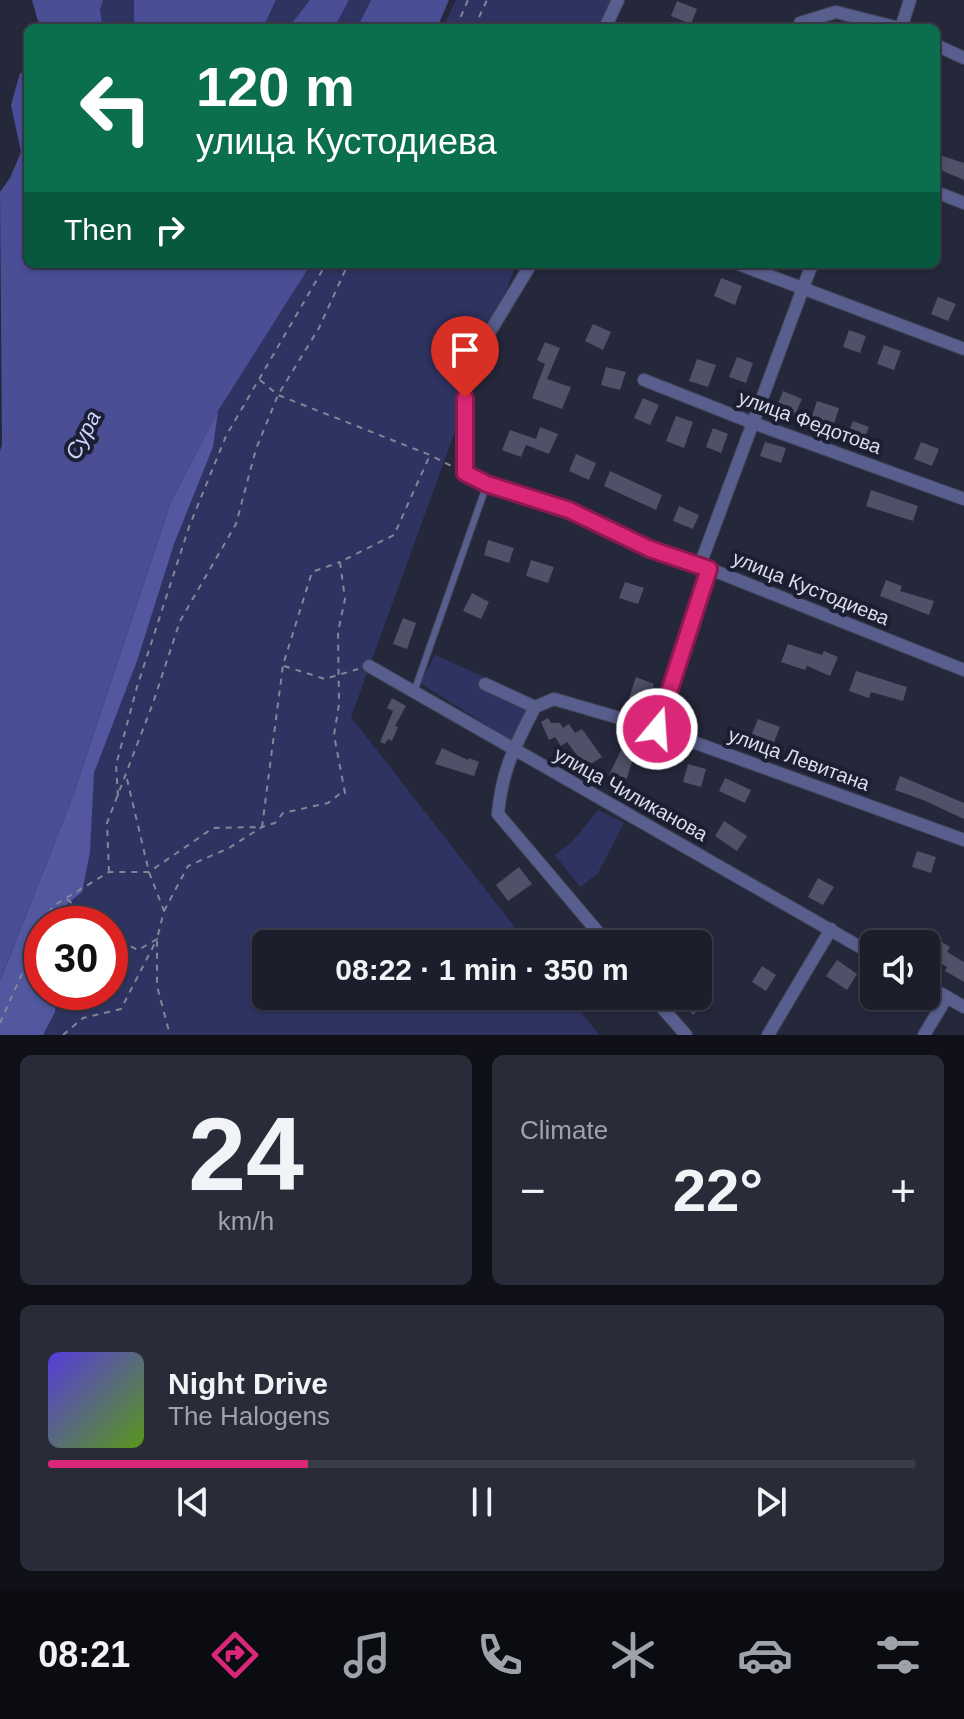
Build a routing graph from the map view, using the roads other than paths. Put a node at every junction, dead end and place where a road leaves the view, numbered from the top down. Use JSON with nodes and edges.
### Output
{"nodes":[{"id":1,"x":618,"y":0,"type":"edge"},
{"id":2,"x":910,"y":0,"type":"edge"},
{"id":3,"x":800,"y":23,"type":"dead end"},
{"id":4,"x":607,"y":24,"type":"edge"},
{"id":5,"x":884,"y":24,"type":"edge"},
{"id":6,"x":901,"y":24,"type":"edge"},
{"id":7,"x":940,"y":47,"type":"edge"},
{"id":8,"x":964,"y":58,"type":"edge"},
{"id":9,"x":940,"y":194,"type":"edge"},
{"id":10,"x":964,"y":203,"type":"edge"},
{"id":11,"x":529,"y":268,"type":"edge"},
{"id":12,"x":749,"y":268,"type":"edge"},
{"id":13,"x":810,"y":268,"type":"edge"},
{"id":14,"x":803,"y":288,"type":"junction"},
{"id":15,"x":964,"y":349,"type":"edge"},
{"id":16,"x":644,"y":380,"type":"dead end"},
{"id":17,"x":753,"y":423,"type":"junction"},
{"id":18,"x":487,"y":484,"type":"junction"},
{"id":19,"x":964,"y":499,"type":"edge"},
{"id":20,"x":705,"y":567,"type":"junction"},
{"id":21,"x":369,"y":666,"type":"road end"},
{"id":22,"x":964,"y":670,"type":"edge"},
{"id":23,"x":485,"y":684,"type":"dead end"},
{"id":24,"x":413,"y":692,"type":"junction"},
{"id":25,"x":535,"y":707,"type":"junction"},
{"id":26,"x":657,"y":729,"type":"junction"},
{"id":27,"x":513,"y":750,"type":"junction"},
{"id":28,"x":964,"y":840,"type":"edge"},
{"id":29,"x":831,"y":929,"type":"junction"},
{"id":30,"x":596,"y":930,"type":"edge"},
{"id":31,"x":860,"y":947,"type":"edge"},
{"id":32,"x":940,"y":993,"type":"edge"},
{"id":33,"x":947,"y":997,"type":"junction"},
{"id":34,"x":964,"y":1007,"type":"edge"},
{"id":35,"x":664,"y":1010,"type":"edge"},
{"id":36,"x":686,"y":1035,"type":"edge"},
{"id":37,"x":768,"y":1035,"type":"edge"},
{"id":38,"x":924,"y":1035,"type":"edge"}],
"edges":[{"from":1,"to":4,"type":"street"},
{"from":2,"to":6,"type":"street"},
{"from":3,"to":5,"type":"street"},
{"from":7,"to":8,"type":"street"},
{"from":9,"to":10,"type":"street"},
{"from":11,"to":18,"type":"street","name":"улица Кустодиева"},
{"from":12,"to":14,"type":"street"},
{"from":13,"to":14,"type":"street"},
{"from":14,"to":15,"type":"street"},
{"from":14,"to":17,"type":"street"},
{"from":16,"to":17,"type":"street","name":"улица Федотова"},
{"from":17,"to":19,"type":"street","name":"улица Федотова"},
{"from":17,"to":20,"type":"street"},
{"from":18,"to":20,"type":"street","name":"улица Кустодиева"},
{"from":18,"to":24,"type":"lane"},
{"from":20,"to":22,"type":"street","name":"улица Кустодиева"},
{"from":20,"to":26,"type":"street"},
{"from":21,"to":24,"type":"street","name":"улица Чиликанова"},
{"from":23,"to":25,"type":"street","name":"улица Левитана"},
{"from":24,"to":27,"type":"street","name":"улица Чиликанова"},
{"from":25,"to":26,"type":"street","name":"улица Левитана"},
{"from":25,"to":27,"type":"street"},
{"from":26,"to":28,"type":"street","name":"улица Левитана"},
{"from":27,"to":29,"type":"street","name":"улица Чиликанова"},
{"from":27,"to":30,"type":"street"},
{"from":29,"to":31,"type":"street","name":"улица Чиликанова"},
{"from":29,"to":37,"type":"street"},
{"from":32,"to":33,"type":"street"},
{"from":33,"to":34,"type":"street"},
{"from":33,"to":38,"type":"street"},
{"from":35,"to":36,"type":"street"}]}
